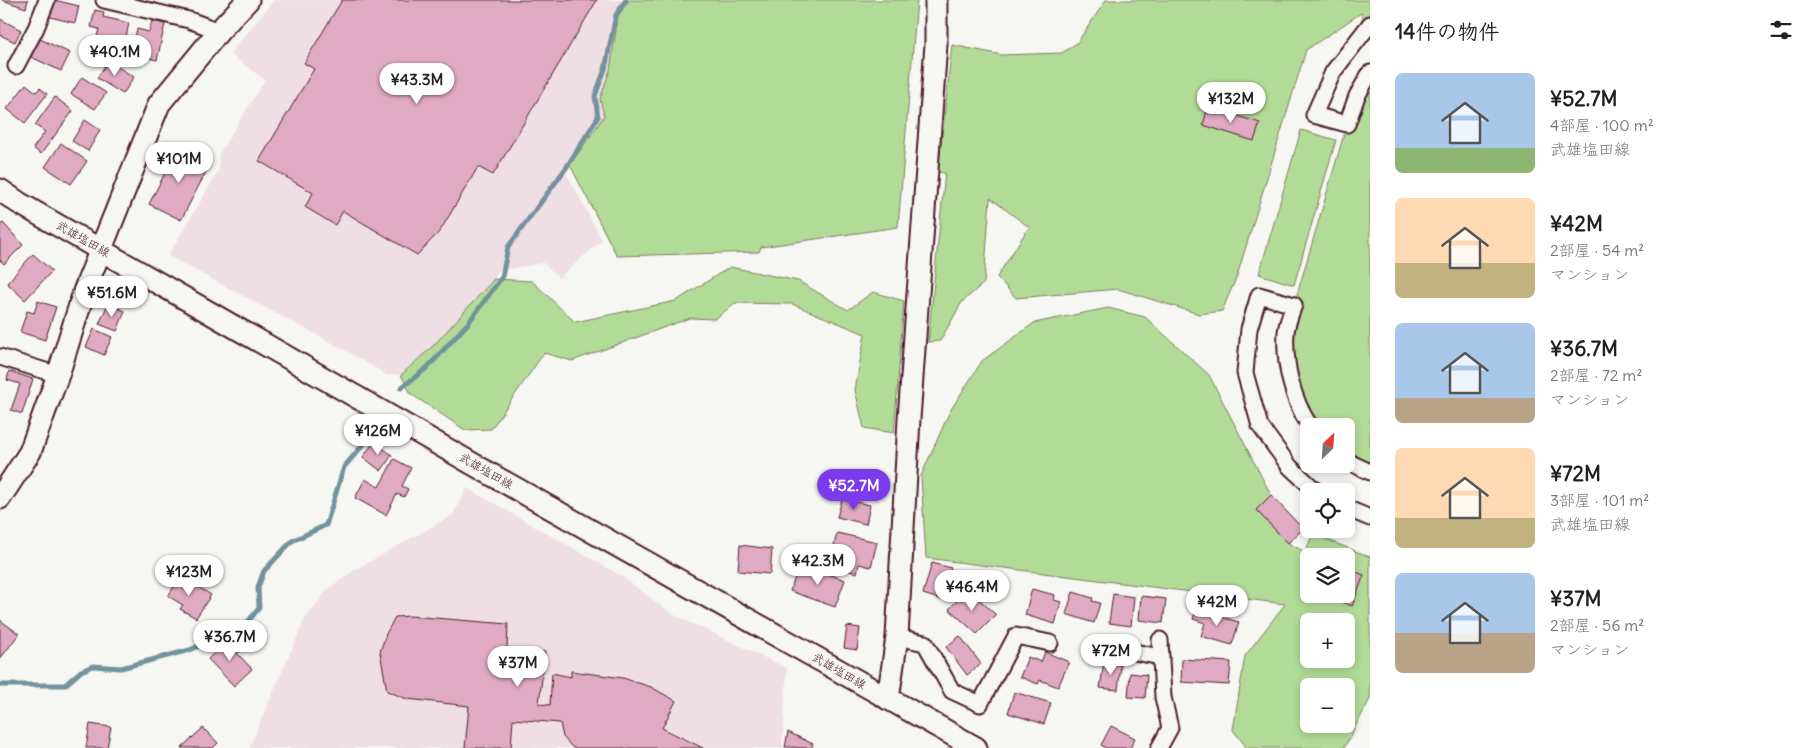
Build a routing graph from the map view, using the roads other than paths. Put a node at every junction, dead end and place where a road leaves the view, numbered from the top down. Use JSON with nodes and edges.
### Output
{"nodes":[{"id":1,"x":46,"y":0,"type":"edge"},
{"id":2,"x":104,"y":0,"type":"edge"},
{"id":3,"x":248,"y":0,"type":"edge"},
{"id":4,"x":936,"y":0,"type":"edge"},
{"id":5,"x":1370,"y":24,"type":"edge"},
{"id":6,"x":219,"y":31,"type":"junction"},
{"id":7,"x":16,"y":66,"type":"dead end"},
{"id":8,"x":1370,"y":72,"type":"edge"},
{"id":9,"x":0,"y":190,"type":"edge"},
{"id":10,"x":101,"y":250,"type":"junction"},
{"id":11,"x":0,"y":357,"type":"edge"},
{"id":12,"x":58,"y":375,"type":"junction"},
{"id":13,"x":1306,"y":418,"type":"edge"},
{"id":14,"x":1355,"y":465,"type":"edge"},
{"id":15,"x":1370,"y":472,"type":"edge"},
{"id":16,"x":1307,"y":483,"type":"edge"},
{"id":17,"x":0,"y":498,"type":"edge"},
{"id":18,"x":1355,"y":512,"type":"edge"},
{"id":19,"x":1370,"y":518,"type":"edge"},
{"id":20,"x":897,"y":637,"type":"junction"},
{"id":21,"x":1160,"y":640,"type":"dead end"},
{"id":22,"x":1050,"y":643,"type":"dead end"},
{"id":23,"x":1134,"y":652,"type":"dead end"},
{"id":24,"x":1161,"y":657,"type":"junction"},
{"id":25,"x":888,"y":699,"type":"junction"},
{"id":26,"x":976,"y":748,"type":"edge"},
{"id":27,"x":1158,"y":748,"type":"edge"}],
"edges":[{"from":1,"to":7,"type":"street"},
{"from":2,"to":6,"type":"street"},
{"from":3,"to":6,"type":"street"},
{"from":4,"to":20,"type":"street"},
{"from":5,"to":8,"type":"street"},
{"from":6,"to":10,"type":"street"},
{"from":9,"to":10,"type":"street","name":"武雄塩田線"},
{"from":10,"to":12,"type":"street"},
{"from":10,"to":25,"type":"street","name":"武雄塩田線"},
{"from":11,"to":12,"type":"street"},
{"from":12,"to":17,"type":"street"},
{"from":13,"to":16,"type":"street"},
{"from":14,"to":15,"type":"street"},
{"from":18,"to":19,"type":"street"},
{"from":20,"to":22,"type":"street"},
{"from":20,"to":25,"type":"street"},
{"from":21,"to":24,"type":"street"},
{"from":23,"to":24,"type":"street"},
{"from":24,"to":27,"type":"street"},
{"from":25,"to":26,"type":"street","name":"武雄塩田線"}]}
